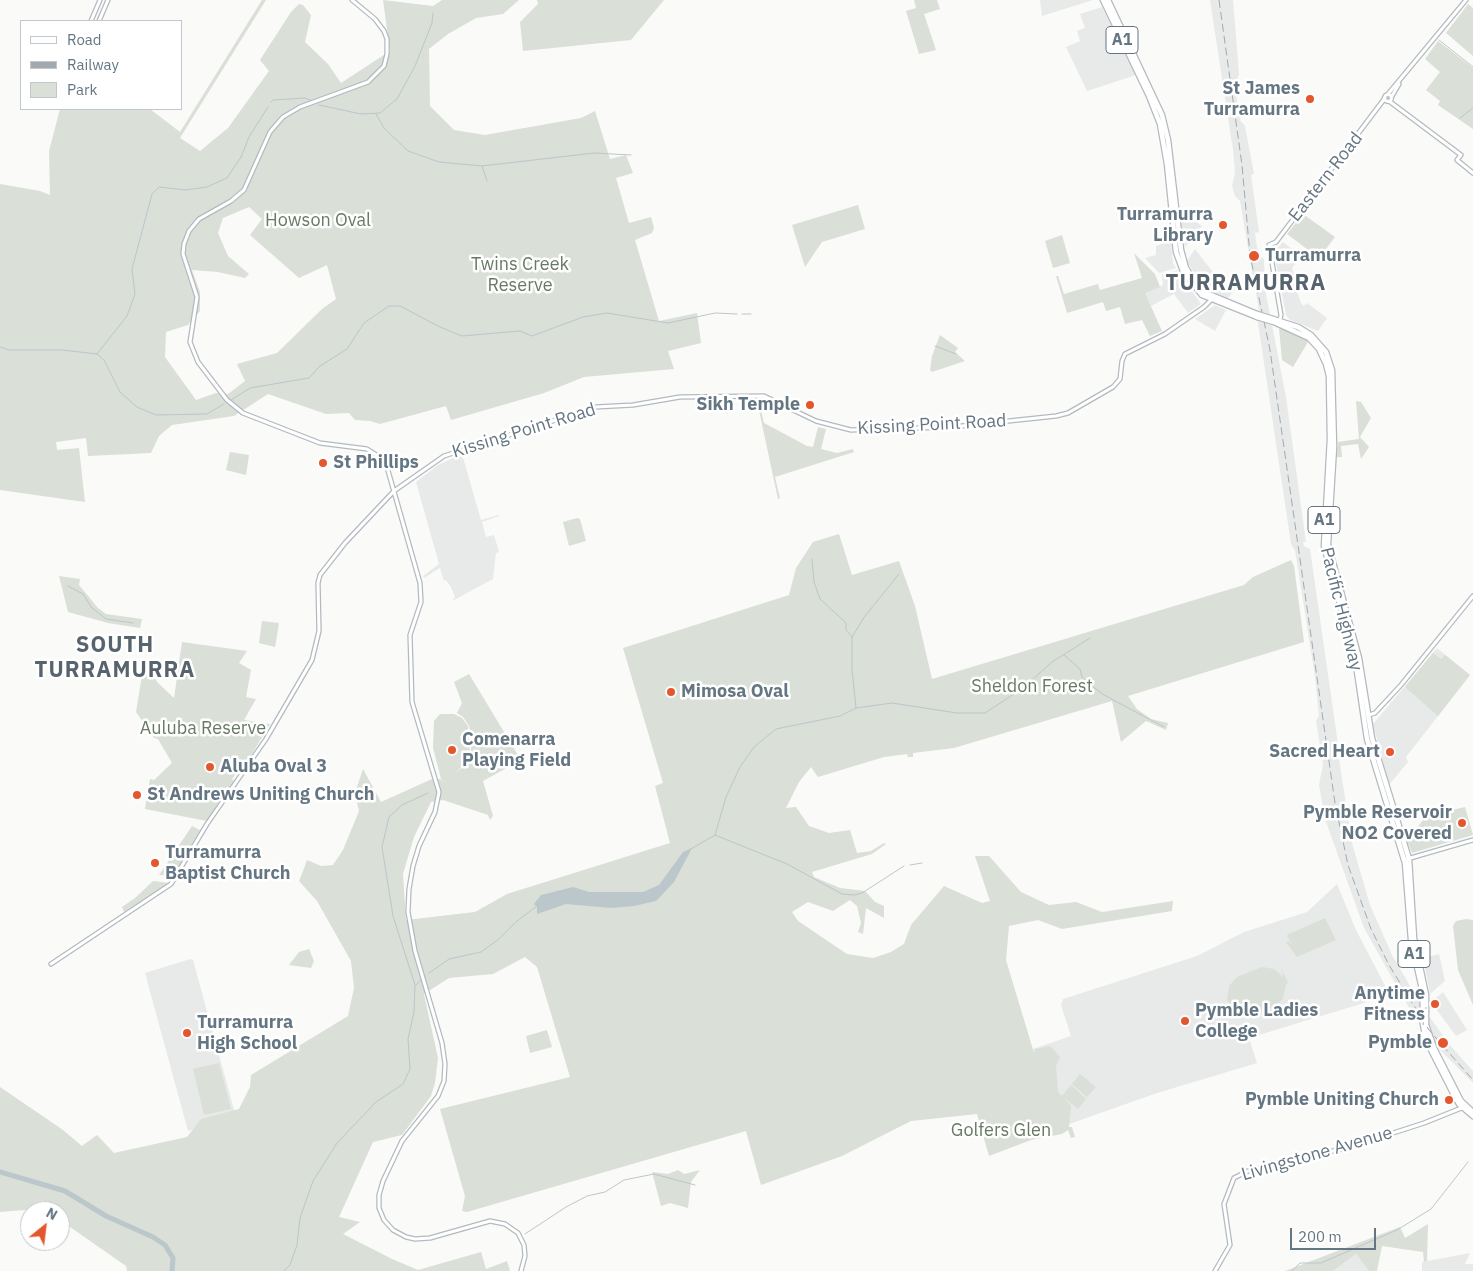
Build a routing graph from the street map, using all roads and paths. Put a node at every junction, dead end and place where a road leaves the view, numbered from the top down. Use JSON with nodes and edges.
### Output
{"nodes":[{"id":1,"x":100,"y":0,"type":"edge"},
{"id":2,"x":108,"y":0,"type":"edge"},
{"id":3,"x":352,"y":0,"type":"edge"},
{"id":4,"x":1103,"y":0,"type":"edge"},
{"id":5,"x":1108,"y":0,"type":"edge"},
{"id":6,"x":1466,"y":0,"type":"edge"},
{"id":7,"x":100,"y":19,"type":"edge"},
{"id":8,"x":92,"y":20,"type":"edge"},
{"id":9,"x":1389,"y":98,"type":"junction"},
{"id":10,"x":1473,"y":173,"type":"edge"},
{"id":11,"x":1212,"y":298,"type":"junction"},
{"id":12,"x":1277,"y":321,"type":"junction"},
{"id":13,"x":394,"y":491,"type":"junction"},
{"id":14,"x":1473,"y":596,"type":"edge"},
{"id":15,"x":1365,"y":716,"type":"junction"},
{"id":16,"x":1473,"y":840,"type":"edge"},
{"id":17,"x":1407,"y":859,"type":"junction"},
{"id":18,"x":51,"y":964,"type":"dead end"},
{"id":19,"x":1424,"y":1009,"type":"junction"},
{"id":20,"x":1464,"y":1107,"type":"junction"},
{"id":21,"x":1473,"y":1112,"type":"edge"},
{"id":22,"x":1473,"y":1116,"type":"edge"},
{"id":23,"x":521,"y":1271,"type":"edge"},
{"id":24,"x":1215,"y":1271,"type":"edge"}],
"edges":[{"from":1,"to":8,"type":"main road"},
{"from":2,"to":7,"type":"main road"},
{"from":3,"to":13,"type":"main road"},
{"from":4,"to":11,"type":"highway","name":"Pacific Highway","number":"A1"},
{"from":5,"to":11,"type":"highway","name":"Pacific Highway","number":"A1"},
{"from":6,"to":9,"type":"main road","name":"Eastern Road"},
{"from":7,"to":8,"type":"main road"},
{"from":9,"to":10,"type":"main road"},
{"from":9,"to":12,"type":"main road","name":"Eastern Road"},
{"from":11,"to":12,"type":"highway","name":"Pacific Highway","number":"A1","bridge":true},
{"from":11,"to":13,"type":"main road","name":"Kissing Point Road"},
{"from":12,"to":15,"type":"highway","name":"Pacific Highway","number":"A1"},
{"from":13,"to":18,"type":"main road","name":"Kissing Point Road"},
{"from":13,"to":23,"type":"main road"},
{"from":14,"to":15,"type":"main road"},
{"from":15,"to":17,"type":"highway","name":"Pacific Highway","number":"A1"},
{"from":16,"to":17,"type":"main road"},
{"from":17,"to":19,"type":"highway","name":"Pacific Highway","number":"A1"},
{"from":19,"to":20,"type":"highway","name":"Pacific Highway","number":"A1","bridge":true},
{"from":19,"to":20,"type":"highway","name":"Pacific Highway","number":"A1","bridge":true},
{"from":20,"to":21,"type":"highway","name":"Pacific Highway","number":"A1"},
{"from":20,"to":22,"type":"highway","name":"Pacific Highway","number":"A1"},
{"from":20,"to":24,"type":"main road","name":"Livingstone Avenue"}]}
